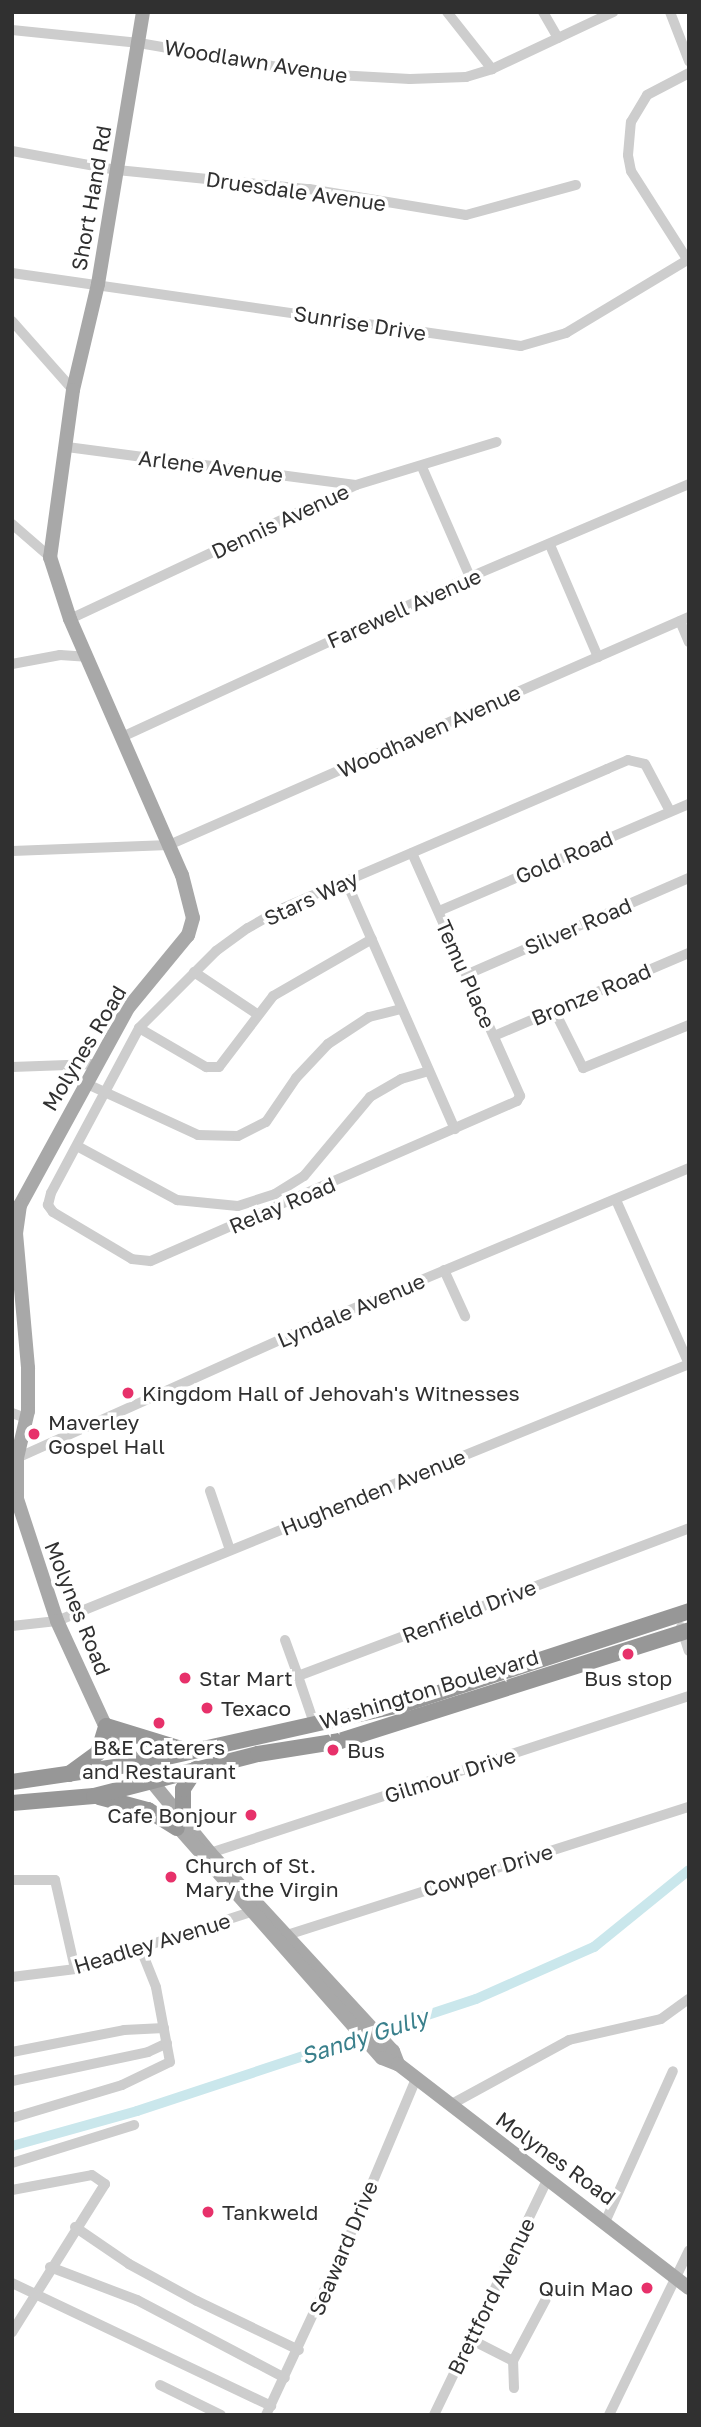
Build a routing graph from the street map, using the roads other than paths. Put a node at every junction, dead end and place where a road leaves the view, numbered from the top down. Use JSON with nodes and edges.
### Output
{"nodes":[{"id":1,"x":144,"y":12,"type":"edge"},
{"id":2,"x":447,"y":12,"type":"edge"},
{"id":3,"x":543,"y":12,"type":"edge"},
{"id":4,"x":613,"y":12,"type":"edge"},
{"id":5,"x":670,"y":12,"type":"edge"},
{"id":6,"x":12,"y":30,"type":"edge"},
{"id":7,"x":558,"y":38,"type":"junction"},
{"id":8,"x":138,"y":43,"type":"junction"},
{"id":9,"x":689,"y":61,"type":"edge"},
{"id":10,"x":492,"y":69,"type":"junction"},
{"id":11,"x":689,"y":73,"type":"edge"},
{"id":12,"x":12,"y":151,"type":"edge"},
{"id":13,"x":117,"y":170,"type":"junction"},
{"id":14,"x":576,"y":185,"type":"dead end"},
{"id":15,"x":688,"y":259,"type":"edge"},
{"id":16,"x":12,"y":273,"type":"edge"},
{"id":17,"x":98,"y":284,"type":"junction"},
{"id":18,"x":12,"y":321,"type":"edge"},
{"id":19,"x":73,"y":390,"type":"junction"},
{"id":20,"x":497,"y":442,"type":"dead end"},
{"id":21,"x":67,"y":447,"type":"junction"},
{"id":22,"x":422,"y":467,"type":"junction"},
{"id":23,"x":689,"y":484,"type":"edge"},
{"id":24,"x":356,"y":485,"type":"junction"},
{"id":25,"x":12,"y":524,"type":"edge"},
{"id":26,"x":550,"y":545,"type":"junction"},
{"id":27,"x":50,"y":556,"type":"junction"},
{"id":28,"x":470,"y":577,"type":"junction"},
{"id":29,"x":70,"y":619,"type":"junction"},
{"id":30,"x":684,"y":619,"type":"edge"},
{"id":31,"x":689,"y":642,"type":"edge"},
{"id":32,"x":86,"y":657,"type":"junction"},
{"id":33,"x":598,"y":657,"type":"junction"},
{"id":34,"x":12,"y":664,"type":"edge"},
{"id":35,"x":122,"y":737,"type":"junction"},
{"id":36,"x":689,"y":804,"type":"edge"},
{"id":37,"x":670,"y":811,"type":"junction"},
{"id":38,"x":169,"y":845,"type":"junction"},
{"id":39,"x":12,"y":851,"type":"edge"},
{"id":40,"x":412,"y":853,"type":"junction"},
{"id":41,"x":689,"y":878,"type":"edge"},
{"id":42,"x":346,"y":881,"type":"junction"},
{"id":43,"x":439,"y":911,"type":"junction"},
{"id":44,"x":372,"y":939,"type":"junction"},
{"id":45,"x":689,"y":953,"type":"edge"},
{"id":46,"x":194,"y":972,"type":"junction"},
{"id":47,"x":468,"y":974,"type":"junction"},
{"id":48,"x":401,"y":1009,"type":"junction"},
{"id":49,"x":554,"y":1010,"type":"junction"},
{"id":50,"x":257,"y":1014,"type":"junction"},
{"id":51,"x":689,"y":1025,"type":"edge"},
{"id":52,"x":139,"y":1028,"type":"junction"},
{"id":53,"x":494,"y":1036,"type":"junction"},
{"id":54,"x":95,"y":1064,"type":"junction"},
{"id":55,"x":12,"y":1067,"type":"edge"},
{"id":56,"x":429,"y":1071,"type":"junction"},
{"id":57,"x":85,"y":1083,"type":"junction"},
{"id":58,"x":104,"y":1093,"type":"junction"},
{"id":59,"x":520,"y":1096,"type":"joint"},
{"id":60,"x":454,"y":1129,"type":"junction"},
{"id":61,"x":77,"y":1146,"type":"junction"},
{"id":62,"x":315,"y":1168,"type":"junction"},
{"id":63,"x":689,"y":1168,"type":"edge"},
{"id":64,"x":328,"y":1185,"type":"junction"},
{"id":65,"x":616,"y":1200,"type":"junction"},
{"id":66,"x":48,"y":1205,"type":"joint"},
{"id":67,"x":230,"y":1207,"type":"junction"},
{"id":68,"x":241,"y":1223,"type":"junction"},
{"id":69,"x":14,"y":1232,"type":"edge"},
{"id":70,"x":444,"y":1270,"type":"junction"},
{"id":71,"x":465,"y":1316,"type":"dead end"},
{"id":72,"x":689,"y":1364,"type":"edge"},
{"id":73,"x":19,"y":1415,"type":"edge"},
{"id":74,"x":17,"y":1458,"type":"junction"},
{"id":75,"x":210,"y":1491,"type":"dead end"},
{"id":76,"x":689,"y":1528,"type":"edge"},
{"id":77,"x":230,"y":1550,"type":"junction"},
{"id":78,"x":683,"y":1613,"type":"edge"},
{"id":79,"x":57,"y":1621,"type":"junction"},
{"id":80,"x":12,"y":1626,"type":"edge"},
{"id":81,"x":686,"y":1631,"type":"edge"},
{"id":82,"x":285,"y":1640,"type":"dead end"},
{"id":83,"x":689,"y":1651,"type":"edge"},
{"id":84,"x":298,"y":1676,"type":"junction"},
{"id":85,"x":689,"y":1696,"type":"edge"},
{"id":86,"x":106,"y":1726,"type":"junction"},
{"id":87,"x":315,"y":1726,"type":"junction"},
{"id":88,"x":197,"y":1752,"type":"junction"},
{"id":89,"x":136,"y":1764,"type":"junction"},
{"id":90,"x":196,"y":1769,"type":"junction"},
{"id":91,"x":65,"y":1777,"type":"junction"},
{"id":92,"x":149,"y":1780,"type":"junction"},
{"id":93,"x":12,"y":1782,"type":"edge"},
{"id":94,"x":94,"y":1796,"type":"junction"},
{"id":95,"x":12,"y":1804,"type":"edge"},
{"id":96,"x":689,"y":1807,"type":"edge"},
{"id":97,"x":180,"y":1823,"type":"junction"},
{"id":98,"x":211,"y":1853,"type":"junction"},
{"id":99,"x":12,"y":1880,"type":"edge"},
{"id":100,"x":250,"y":1912,"type":"junction"},
{"id":101,"x":287,"y":1935,"type":"junction"},
{"id":102,"x":140,"y":1947,"type":"junction"},
{"id":103,"x":75,"y":1969,"type":"junction"},
{"id":104,"x":12,"y":1977,"type":"edge"},
{"id":105,"x":689,"y":1999,"type":"edge"},
{"id":106,"x":346,"y":2012,"type":"junction"},
{"id":107,"x":164,"y":2028,"type":"junction"},
{"id":108,"x":167,"y":2043,"type":"junction"},
{"id":109,"x":12,"y":2052,"type":"edge"},
{"id":110,"x":673,"y":2071,"type":"dead end"},
{"id":111,"x":416,"y":2079,"type":"junction"},
{"id":112,"x":12,"y":2081,"type":"edge"},
{"id":113,"x":450,"y":2105,"type":"junction"},
{"id":114,"x":12,"y":2118,"type":"edge"},
{"id":115,"x":134,"y":2125,"type":"dead end"},
{"id":116,"x":12,"y":2163,"type":"edge"},
{"id":117,"x":548,"y":2178,"type":"junction"},
{"id":118,"x":12,"y":2190,"type":"edge"},
{"id":119,"x":606,"y":2220,"type":"junction"},
{"id":120,"x":75,"y":2227,"type":"junction"},
{"id":121,"x":689,"y":2250,"type":"edge"},
{"id":122,"x":50,"y":2267,"type":"junction"},
{"id":123,"x":12,"y":2283,"type":"edge"},
{"id":124,"x":683,"y":2283,"type":"edge"},
{"id":125,"x":33,"y":2292,"type":"junction"},
{"id":126,"x":546,"y":2299,"type":"dead end"},
{"id":127,"x":12,"y":2332,"type":"edge"},
{"id":128,"x":470,"y":2339,"type":"junction"},
{"id":129,"x":299,"y":2350,"type":"junction"},
{"id":130,"x":513,"y":2361,"type":"junction"},
{"id":131,"x":285,"y":2378,"type":"junction"},
{"id":132,"x":160,"y":2385,"type":"dead end"},
{"id":133,"x":514,"y":2388,"type":"dead end"},
{"id":134,"x":268,"y":2410,"type":"edge"},
{"id":135,"x":221,"y":2415,"type":"edge"},
{"id":136,"x":434,"y":2415,"type":"edge"},
{"id":137,"x":609,"y":2415,"type":"edge"}],
"edges":[{"from":1,"to":8,"type":"main road","name":"Short Hand Rd"},
{"from":2,"to":10,"type":"street"},
{"from":3,"to":7,"type":"street"},
{"from":4,"to":7,"type":"street","name":"Woodlawn Avenue"},
{"from":5,"to":9,"type":"street"},
{"from":6,"to":8,"type":"street","name":"Woodlawn Avenue"},
{"from":7,"to":10,"type":"street","name":"Woodlawn Avenue"},
{"from":8,"to":10,"type":"street","name":"Woodlawn Avenue"},
{"from":8,"to":13,"type":"main road","name":"Short Hand Rd"},
{"from":11,"to":15,"type":"street"},
{"from":12,"to":13,"type":"street","name":"Druesdale Avenue"},
{"from":13,"to":14,"type":"street","name":"Druesdale Avenue"},
{"from":13,"to":17,"type":"main road","name":"Short Hand Rd"},
{"from":15,"to":17,"type":"street","name":"Sunrise Drive"},
{"from":16,"to":17,"type":"street","name":"Sunrise Drive"},
{"from":17,"to":19,"type":"main road","name":"Short Hand Rd"},
{"from":18,"to":19,"type":"street"},
{"from":19,"to":21,"type":"main road","name":"Molynes Road"},
{"from":20,"to":22,"type":"street","name":"Dennis Avenue"},
{"from":21,"to":24,"type":"street","name":"Arlene Avenue"},
{"from":21,"to":27,"type":"main road","name":"Molynes Road"},
{"from":22,"to":24,"type":"street","name":"Dennis Avenue"},
{"from":22,"to":28,"type":"street"},
{"from":23,"to":26,"type":"street","name":"Farewell Avenue"},
{"from":24,"to":29,"type":"street","name":"Dennis Avenue"},
{"from":25,"to":27,"type":"street"},
{"from":26,"to":28,"type":"street","name":"Farewell Avenue"},
{"from":26,"to":33,"type":"street"},
{"from":27,"to":29,"type":"main road","name":"Molynes Road"},
{"from":28,"to":35,"type":"street","name":"Farewell Avenue"},
{"from":29,"to":32,"type":"main road","name":"Molynes Road"},
{"from":30,"to":31,"type":"street"},
{"from":30,"to":33,"type":"street","name":"Woodhaven Avenue"},
{"from":32,"to":34,"type":"street"},
{"from":32,"to":35,"type":"main road","name":"Molynes Road"},
{"from":33,"to":38,"type":"street","name":"Woodhaven Avenue"},
{"from":35,"to":38,"type":"main road","name":"Molynes Road"},
{"from":36,"to":37,"type":"street","name":"Gold Road"},
{"from":37,"to":40,"type":"street","name":"Stars Way"},
{"from":37,"to":43,"type":"street","name":"Gold Road"},
{"from":38,"to":39,"type":"street"},
{"from":38,"to":54,"type":"main road","name":"Molynes Road"},
{"from":40,"to":42,"type":"street","name":"Stars Way"},
{"from":40,"to":43,"type":"street","name":"Temu Place"},
{"from":41,"to":47,"type":"street","name":"Silver Road"},
{"from":42,"to":44,"type":"street"},
{"from":42,"to":46,"type":"street","name":"Stars Way"},
{"from":43,"to":47,"type":"street","name":"Temu Place"},
{"from":44,"to":48,"type":"street"},
{"from":44,"to":50,"type":"street"},
{"from":45,"to":49,"type":"street","name":"Bronze Road"},
{"from":46,"to":50,"type":"street"},
{"from":46,"to":52,"type":"street","name":"Stars Way"},
{"from":47,"to":53,"type":"street","name":"Temu Place"},
{"from":48,"to":56,"type":"street"},
{"from":48,"to":58,"type":"street"},
{"from":49,"to":51,"type":"street"},
{"from":49,"to":53,"type":"street","name":"Bronze Road"},
{"from":50,"to":52,"type":"street"},
{"from":52,"to":58,"type":"street","name":"Stars Way"},
{"from":53,"to":59,"type":"street","name":"Temu Place"},
{"from":54,"to":55,"type":"street"},
{"from":54,"to":57,"type":"main road","name":"Molynes Road"},
{"from":56,"to":60,"type":"street"},
{"from":56,"to":62,"type":"street"},
{"from":57,"to":58,"type":"street"},
{"from":57,"to":69,"type":"main road","name":"Molynes Road"},
{"from":58,"to":61,"type":"street","name":"Stars Way"},
{"from":59,"to":60,"type":"street","name":"Relay Road"},
{"from":60,"to":64,"type":"street","name":"Relay Road"},
{"from":61,"to":66,"type":"street","name":"Stars Way"},
{"from":61,"to":67,"type":"street"},
{"from":62,"to":64,"type":"street"},
{"from":62,"to":67,"type":"street"},
{"from":63,"to":65,"type":"street","name":"Lyndale Avenue"},
{"from":64,"to":68,"type":"street","name":"Relay Road"},
{"from":65,"to":70,"type":"street","name":"Lyndale Avenue"},
{"from":65,"to":72,"type":"street"},
{"from":66,"to":68,"type":"street","name":"Relay Road"},
{"from":67,"to":68,"type":"street"},
{"from":69,"to":73,"type":"main road","name":"Molynes Road"},
{"from":70,"to":71,"type":"street"},
{"from":70,"to":74,"type":"street","name":"Lyndale Avenue"},
{"from":72,"to":77,"type":"street","name":"Hughenden Avenue"},
{"from":73,"to":74,"type":"main road","name":"Molynes Road"},
{"from":74,"to":79,"type":"main road","name":"Molynes Road"},
{"from":75,"to":77,"type":"street"},
{"from":76,"to":84,"type":"street","name":"Renfield Drive"},
{"from":77,"to":79,"type":"street","name":"Hughenden Avenue"},
{"from":78,"to":81,"type":"street"},
{"from":78,"to":87,"type":"highway","name":"Washington Boulevard"},
{"from":79,"to":80,"type":"street","name":"Hughenden Avenue"},
{"from":79,"to":86,"type":"main road","name":"Molynes Road"},
{"from":81,"to":83,"type":"street"},
{"from":81,"to":90,"type":"highway","name":"Washington Boulevard"},
{"from":82,"to":84,"type":"street"},
{"from":84,"to":87,"type":"street"},
{"from":85,"to":98,"type":"street","name":"Gilmour Drive"},
{"from":86,"to":88,"type":"highway"},
{"from":86,"to":89,"type":"main road","name":"Molynes Road"},
{"from":86,"to":91,"type":"highway"},
{"from":87,"to":88,"type":"highway","name":"Washington Boulevard"},
{"from":88,"to":89,"type":"highway","name":"Washington Boulevard"},
{"from":89,"to":91,"type":"highway","name":"Washington Boulevard"},
{"from":89,"to":92,"type":"main road","name":"Molynes Road"},
{"from":90,"to":92,"type":"highway","name":"Washington Boulevard"},
{"from":90,"to":97,"type":"highway"},
{"from":91,"to":93,"type":"highway","name":"Washington Boulevard"},
{"from":92,"to":94,"type":"highway","name":"Washington Boulevard"},
{"from":92,"to":97,"type":"main road","name":"Molynes Road"},
{"from":94,"to":95,"type":"highway","name":"Washington Boulevard"},
{"from":94,"to":97,"type":"highway"},
{"from":96,"to":101,"type":"street","name":"Cowper Drive"},
{"from":97,"to":98,"type":"main road","name":"Molynes Road"},
{"from":97,"to":100,"type":"main road","name":"Molynes Road"},
{"from":98,"to":101,"type":"main road","name":"Molynes Road"},
{"from":99,"to":103,"type":"street"},
{"from":100,"to":102,"type":"street","name":"Headley Avenue"},
{"from":100,"to":106,"type":"main road","name":"Molynes Road"},
{"from":101,"to":106,"type":"main road","name":"Molynes Road"},
{"from":102,"to":103,"type":"street","name":"Headley Avenue"},
{"from":102,"to":107,"type":"street"},
{"from":103,"to":104,"type":"street","name":"Headley Avenue"},
{"from":105,"to":113,"type":"street"},
{"from":106,"to":111,"type":"main road","name":"Molynes Road"},
{"from":107,"to":108,"type":"street"},
{"from":107,"to":109,"type":"street"},
{"from":108,"to":112,"type":"street"},
{"from":108,"to":114,"type":"street"},
{"from":110,"to":119,"type":"street"},
{"from":111,"to":113,"type":"main road","name":"Molynes Road"},
{"from":111,"to":129,"type":"street","name":"Seaward Drive"},
{"from":113,"to":117,"type":"main road","name":"Molynes Road"},
{"from":115,"to":116,"type":"street"},
{"from":117,"to":119,"type":"main road","name":"Molynes Road"},
{"from":117,"to":128,"type":"street","name":"Brettford Avenue"},
{"from":118,"to":120,"type":"street"},
{"from":119,"to":124,"type":"main road","name":"Molynes Road"},
{"from":120,"to":122,"type":"street"},
{"from":120,"to":129,"type":"street"},
{"from":121,"to":124,"type":"street"},
{"from":122,"to":125,"type":"street"},
{"from":122,"to":131,"type":"street"},
{"from":123,"to":125,"type":"street"},
{"from":124,"to":137,"type":"street"},
{"from":125,"to":127,"type":"street"},
{"from":125,"to":134,"type":"street"},
{"from":126,"to":130,"type":"street"},
{"from":128,"to":130,"type":"street"},
{"from":128,"to":136,"type":"street","name":"Brettford Avenue"},
{"from":129,"to":131,"type":"street","name":"Seaward Drive"},
{"from":130,"to":133,"type":"street"},
{"from":131,"to":134,"type":"street","name":"Seaward Drive"},
{"from":132,"to":135,"type":"street"}]}
